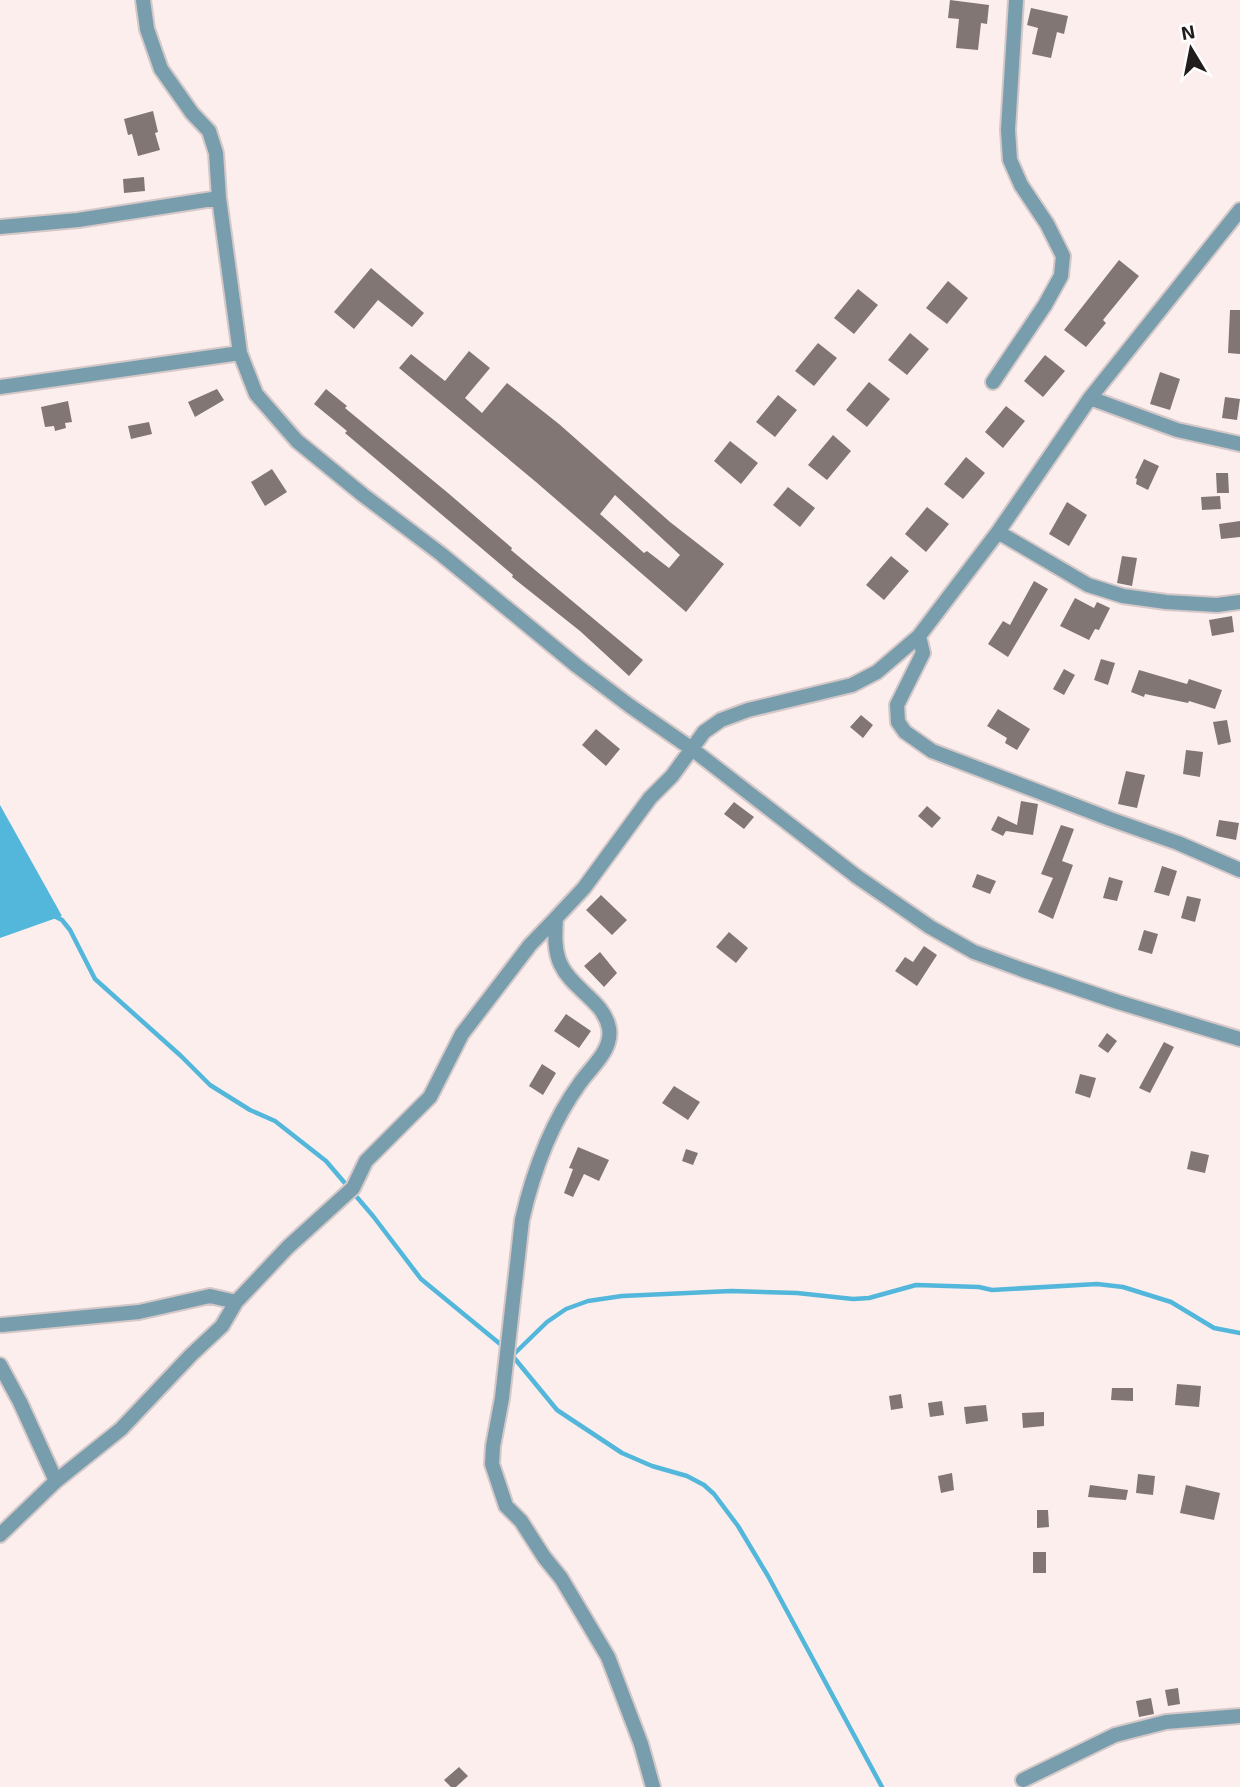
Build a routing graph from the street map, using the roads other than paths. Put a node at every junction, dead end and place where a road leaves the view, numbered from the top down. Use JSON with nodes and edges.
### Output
{"nodes":[{"id":1,"x":143,"y":0,"type":"edge"},
{"id":2,"x":1016,"y":0,"type":"edge"},
{"id":3,"x":219,"y":198,"type":"junction"},
{"id":4,"x":1240,"y":210,"type":"edge"},
{"id":5,"x":0,"y":227,"type":"edge"},
{"id":6,"x":240,"y":353,"type":"junction"},
{"id":7,"x":993,"y":382,"type":"dead end"},
{"id":8,"x":0,"y":387,"type":"edge"},
{"id":9,"x":1090,"y":398,"type":"junction"},
{"id":10,"x":1240,"y":444,"type":"edge"},
{"id":11,"x":998,"y":532,"type":"junction"},
{"id":12,"x":1240,"y":602,"type":"edge"},
{"id":13,"x":919,"y":636,"type":"junction"},
{"id":14,"x":692,"y":749,"type":"junction"},
{"id":15,"x":1240,"y":870,"type":"edge"},
{"id":16,"x":556,"y":918,"type":"junction"},
{"id":17,"x":1240,"y":1038,"type":"edge"},
{"id":18,"x":236,"y":1302,"type":"junction"},
{"id":19,"x":2,"y":1325,"type":"dead end"},
{"id":20,"x":0,"y":1365,"type":"edge"},
{"id":21,"x":55,"y":1481,"type":"junction"},
{"id":22,"x":0,"y":1535,"type":"edge"},
{"id":23,"x":1240,"y":1716,"type":"edge"},
{"id":24,"x":1023,"y":1780,"type":"dead end"},
{"id":25,"x":653,"y":1787,"type":"edge"}],
"edges":[{"from":1,"to":3,"type":"street"},
{"from":2,"to":7,"type":"street"},
{"from":3,"to":5,"type":"street"},
{"from":3,"to":6,"type":"street"},
{"from":4,"to":9,"type":"street"},
{"from":6,"to":8,"type":"street"},
{"from":6,"to":14,"type":"street"},
{"from":9,"to":10,"type":"street"},
{"from":9,"to":11,"type":"street"},
{"from":11,"to":12,"type":"street"},
{"from":11,"to":13,"type":"street"},
{"from":13,"to":14,"type":"street"},
{"from":13,"to":15,"type":"street"},
{"from":14,"to":16,"type":"street"},
{"from":14,"to":17,"type":"street"},
{"from":16,"to":18,"type":"street"},
{"from":16,"to":25,"type":"street"},
{"from":18,"to":19,"type":"street"},
{"from":18,"to":21,"type":"street"},
{"from":20,"to":21,"type":"street"},
{"from":21,"to":22,"type":"street"},
{"from":23,"to":24,"type":"street"}]}
